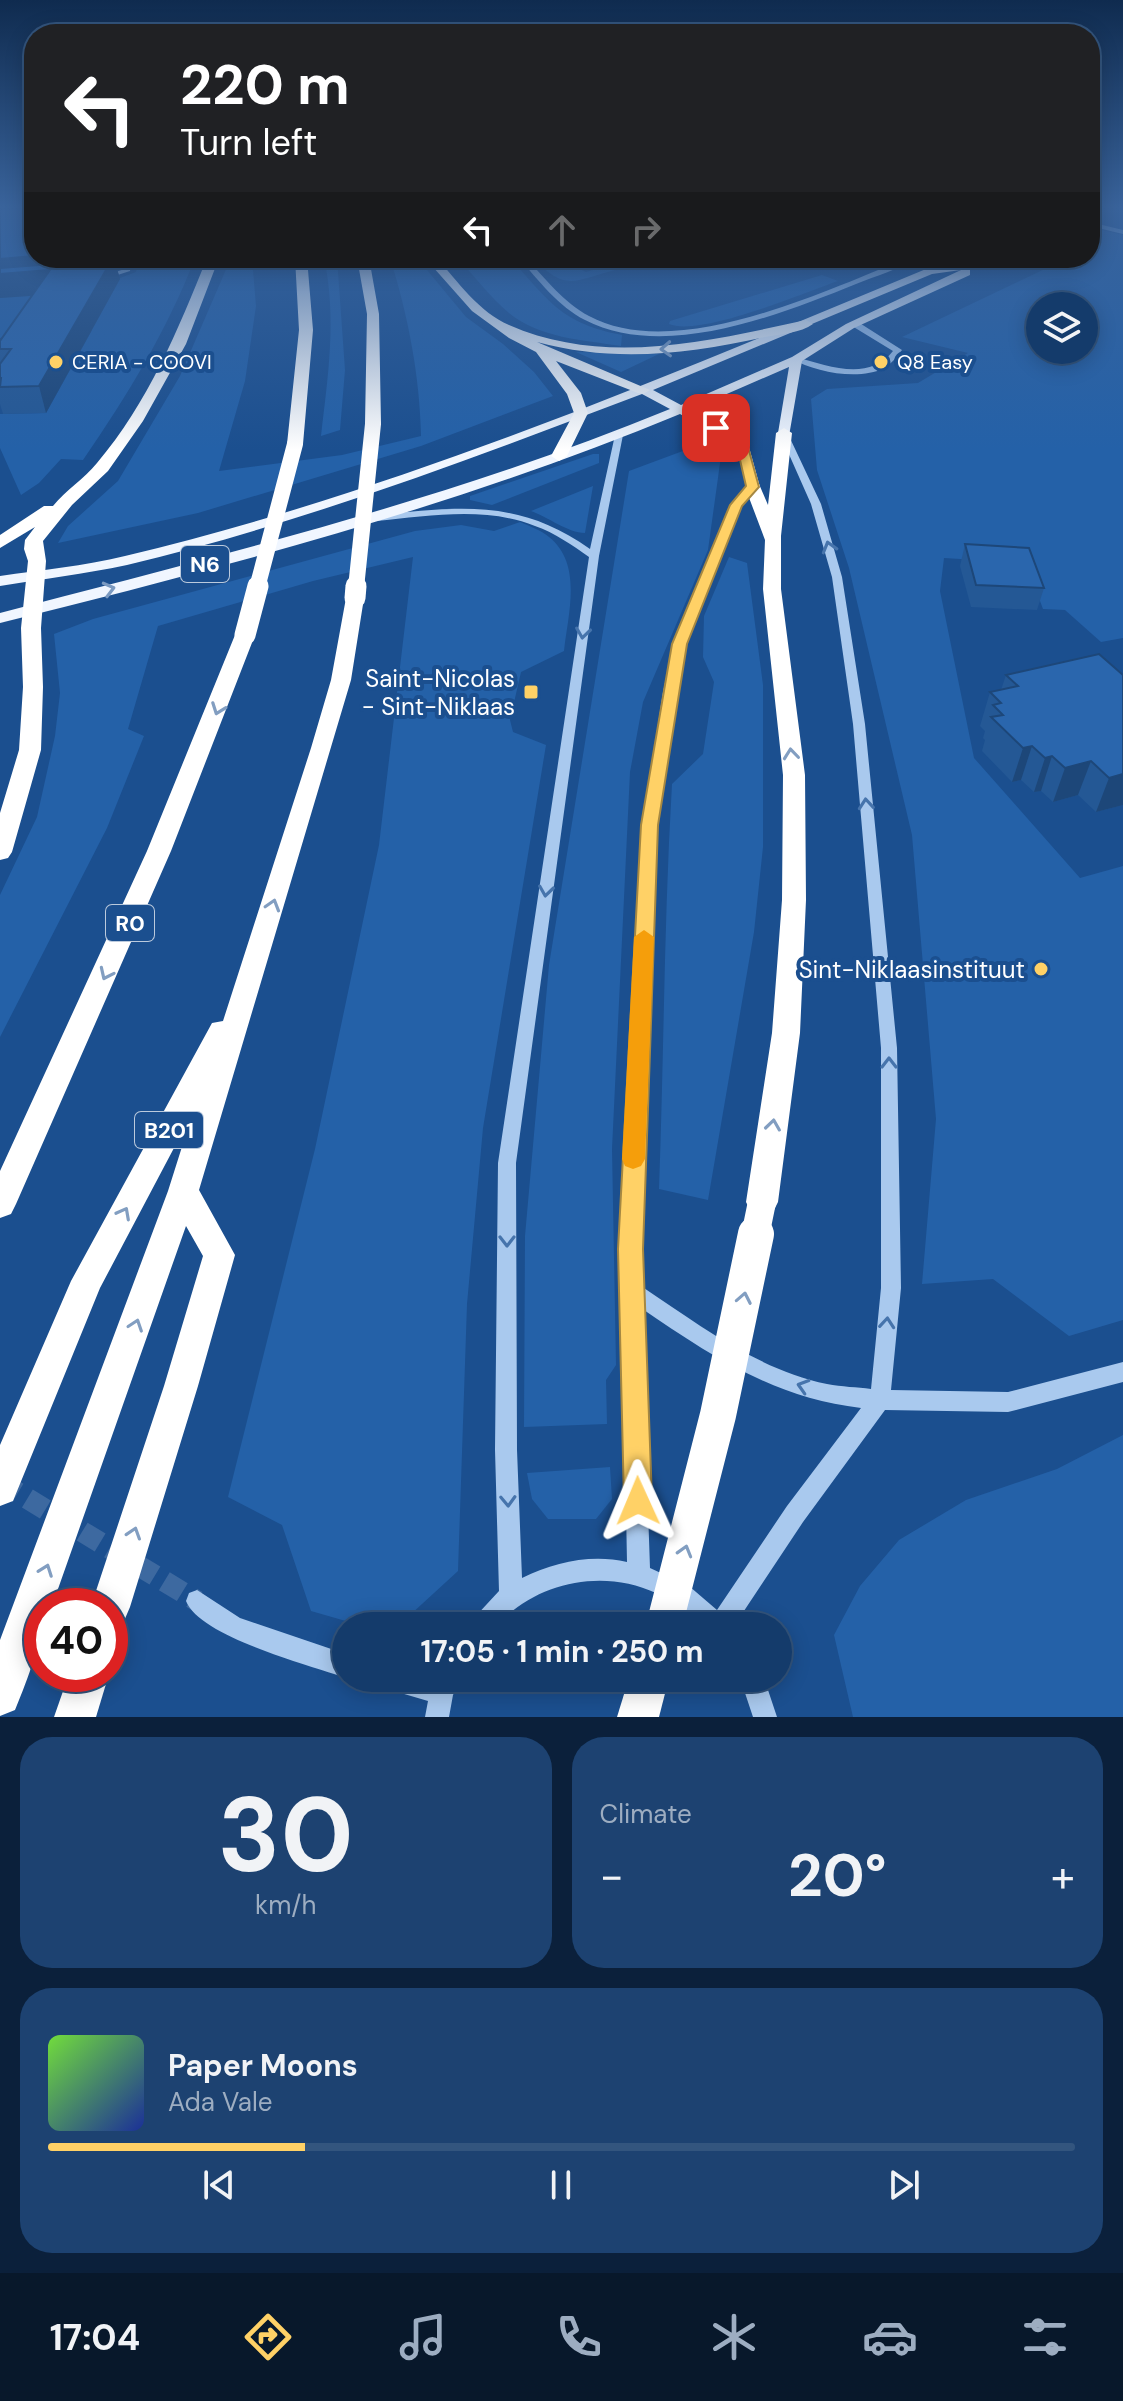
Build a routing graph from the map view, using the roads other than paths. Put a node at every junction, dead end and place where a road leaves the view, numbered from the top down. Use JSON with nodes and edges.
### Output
{"nodes":[{"id":1,"x":201,"y":289,"type":"edge"},
{"id":2,"x":303,"y":289,"type":"edge"},
{"id":3,"x":369,"y":289,"type":"edge"},
{"id":4,"x":460,"y":289,"type":"edge"},
{"id":5,"x":554,"y":289,"type":"edge"},
{"id":6,"x":829,"y":289,"type":"edge"},
{"id":7,"x":888,"y":289,"type":"edge"},
{"id":8,"x":931,"y":289,"type":"edge"},
{"id":9,"x":806,"y":324,"type":"junction"},
{"id":10,"x":855,"y":324,"type":"junction"},
{"id":11,"x":507,"y":329,"type":"junction"},
{"id":12,"x":531,"y":343,"type":"junction"},
{"id":13,"x":796,"y":359,"type":"junction"},
{"id":14,"x":643,"y":390,"type":"junction"},
{"id":15,"x":680,"y":411,"type":"junction"},
{"id":16,"x":581,"y":413,"type":"junction"},
{"id":17,"x":623,"y":415,"type":"junction"},
{"id":18,"x":784,"y":433,"type":"junction"},
{"id":19,"x":559,"y":456,"type":"junction"},
{"id":20,"x":753,"y":487,"type":"junction"},
{"id":21,"x":66,"y":501,"type":"junction"},
{"id":22,"x":375,"y":518,"type":"junction"},
{"id":23,"x":774,"y":540,"type":"junction"},
{"id":24,"x":0,"y":543,"type":"edge"},
{"id":25,"x":594,"y":556,"type":"junction"},
{"id":26,"x":36,"y":573,"type":"junction"},
{"id":27,"x":0,"y":581,"type":"edge"},
{"id":28,"x":34,"y":609,"type":"junction"},
{"id":29,"x":0,"y":618,"type":"edge"},
{"id":30,"x":3,"y":841,"type":"edge"},
{"id":31,"x":250,"y":979,"type":"junction"},
{"id":32,"x":183,"y":1191,"type":"junction"},
{"id":33,"x":0,"y":1204,"type":"edge"},
{"id":34,"x":631,"y":1290,"type":"junction"},
{"id":35,"x":1123,"y":1372,"type":"edge"},
{"id":36,"x":880,"y":1400,"type":"junction"},
{"id":37,"x":0,"y":1488,"type":"edge"},
{"id":38,"x":639,"y":1574,"type":"junction"},
{"id":39,"x":116,"y":1588,"type":"edge"},
{"id":40,"x":511,"y":1596,"type":"junction"},
{"id":41,"x":197,"y":1601,"type":"tunnel mouth"},
{"id":42,"x":496,"y":1612,"type":"edge"},
{"id":43,"x":668,"y":1612,"type":"edge"},
{"id":44,"x":702,"y":1612,"type":"edge"},
{"id":45,"x":728,"y":1612,"type":"edge"},
{"id":46,"x":332,"y":1661,"type":"edge"},
{"id":47,"x":83,"y":1692,"type":"edge"},
{"id":48,"x":444,"y":1692,"type":"edge"},
{"id":49,"x":645,"y":1692,"type":"edge"},
{"id":50,"x":757,"y":1692,"type":"edge"},
{"id":51,"x":0,"y":1695,"type":"edge"},
{"id":52,"x":75,"y":1717,"type":"edge"},
{"id":53,"x":437,"y":1717,"type":"edge"},
{"id":54,"x":638,"y":1717,"type":"edge"},
{"id":55,"x":765,"y":1717,"type":"edge"}],
"edges":[{"from":1,"to":21,"type":"highway"},
{"from":2,"to":33,"type":"highway","number":"R0","one_way":true,"bridge":true},
{"from":31,"to":3,"type":"highway","one_way":true,"bridge":true},
{"from":4,"to":11,"type":"highway"},
{"from":5,"to":6,"type":"street"},
{"from":7,"to":9,"type":"main road","number":"N6"},
{"from":8,"to":10,"type":"main road","number":"N6"},
{"from":9,"to":11,"type":"highway","one_way":true},
{"from":9,"to":14,"type":"main road","number":"N6"},
{"from":10,"to":13,"type":"main road","number":"N6"},
{"from":10,"to":13,"type":"street"},
{"from":11,"to":12,"type":"highway"},
{"from":12,"to":14,"type":"highway"},
{"from":12,"to":16,"type":"highway"},
{"from":13,"to":15,"type":"main road","number":"N6"},
{"from":13,"to":18,"type":"main road"},
{"from":14,"to":15,"type":"main road"},
{"from":14,"to":17,"type":"main road","number":"N6"},
{"from":15,"to":17,"type":"main road","number":"N6"},
{"from":15,"to":20,"type":"main road"},
{"from":16,"to":17,"type":"main road","number":"N6"},
{"from":16,"to":19,"type":"highway"},
{"from":16,"to":26,"type":"main road","number":"N6"},
{"from":17,"to":19,"type":"main road","number":"N6"},
{"from":17,"to":25,"type":"street"},
{"from":18,"to":23,"type":"highway"},
{"from":36,"to":18,"type":"street","one_way":true},
{"from":19,"to":22,"type":"main road","number":"N6"},
{"from":20,"to":23,"type":"highway"},
{"from":20,"to":34,"type":"street"},
{"from":21,"to":24,"type":"highway"},
{"from":21,"to":26,"type":"highway"},
{"from":22,"to":25,"type":"street"},
{"from":28,"to":22,"type":"main road","number":"N6","one_way":true},
{"from":43,"to":23,"type":"highway","one_way":true,"bridge":true},
{"from":25,"to":40,"type":"street","one_way":true},
{"from":26,"to":27,"type":"main road","number":"N6"},
{"from":26,"to":28,"type":"highway"},
{"from":28,"to":29,"type":"main road","number":"N6"},
{"from":28,"to":30,"type":"highway"},
{"from":31,"to":32,"type":"highway"},
{"from":37,"to":31,"type":"highway","number":"B201","one_way":true},
{"from":39,"to":32,"type":"highway","one_way":true},
{"from":51,"to":32,"type":"highway","one_way":true},
{"from":36,"to":34,"type":"street","one_way":true},
{"from":34,"to":38,"type":"street"},
{"from":35,"to":36,"type":"street"},
{"from":36,"to":45,"type":"street"},
{"from":38,"to":40,"type":"street"},
{"from":38,"to":44,"type":"street"},
{"from":40,"to":42,"type":"street"},
{"from":41,"to":46,"type":"street"},
{"from":47,"to":52,"type":"highway"},
{"from":48,"to":53,"type":"street"},
{"from":49,"to":54,"type":"highway"},
{"from":50,"to":55,"type":"street"}]}
